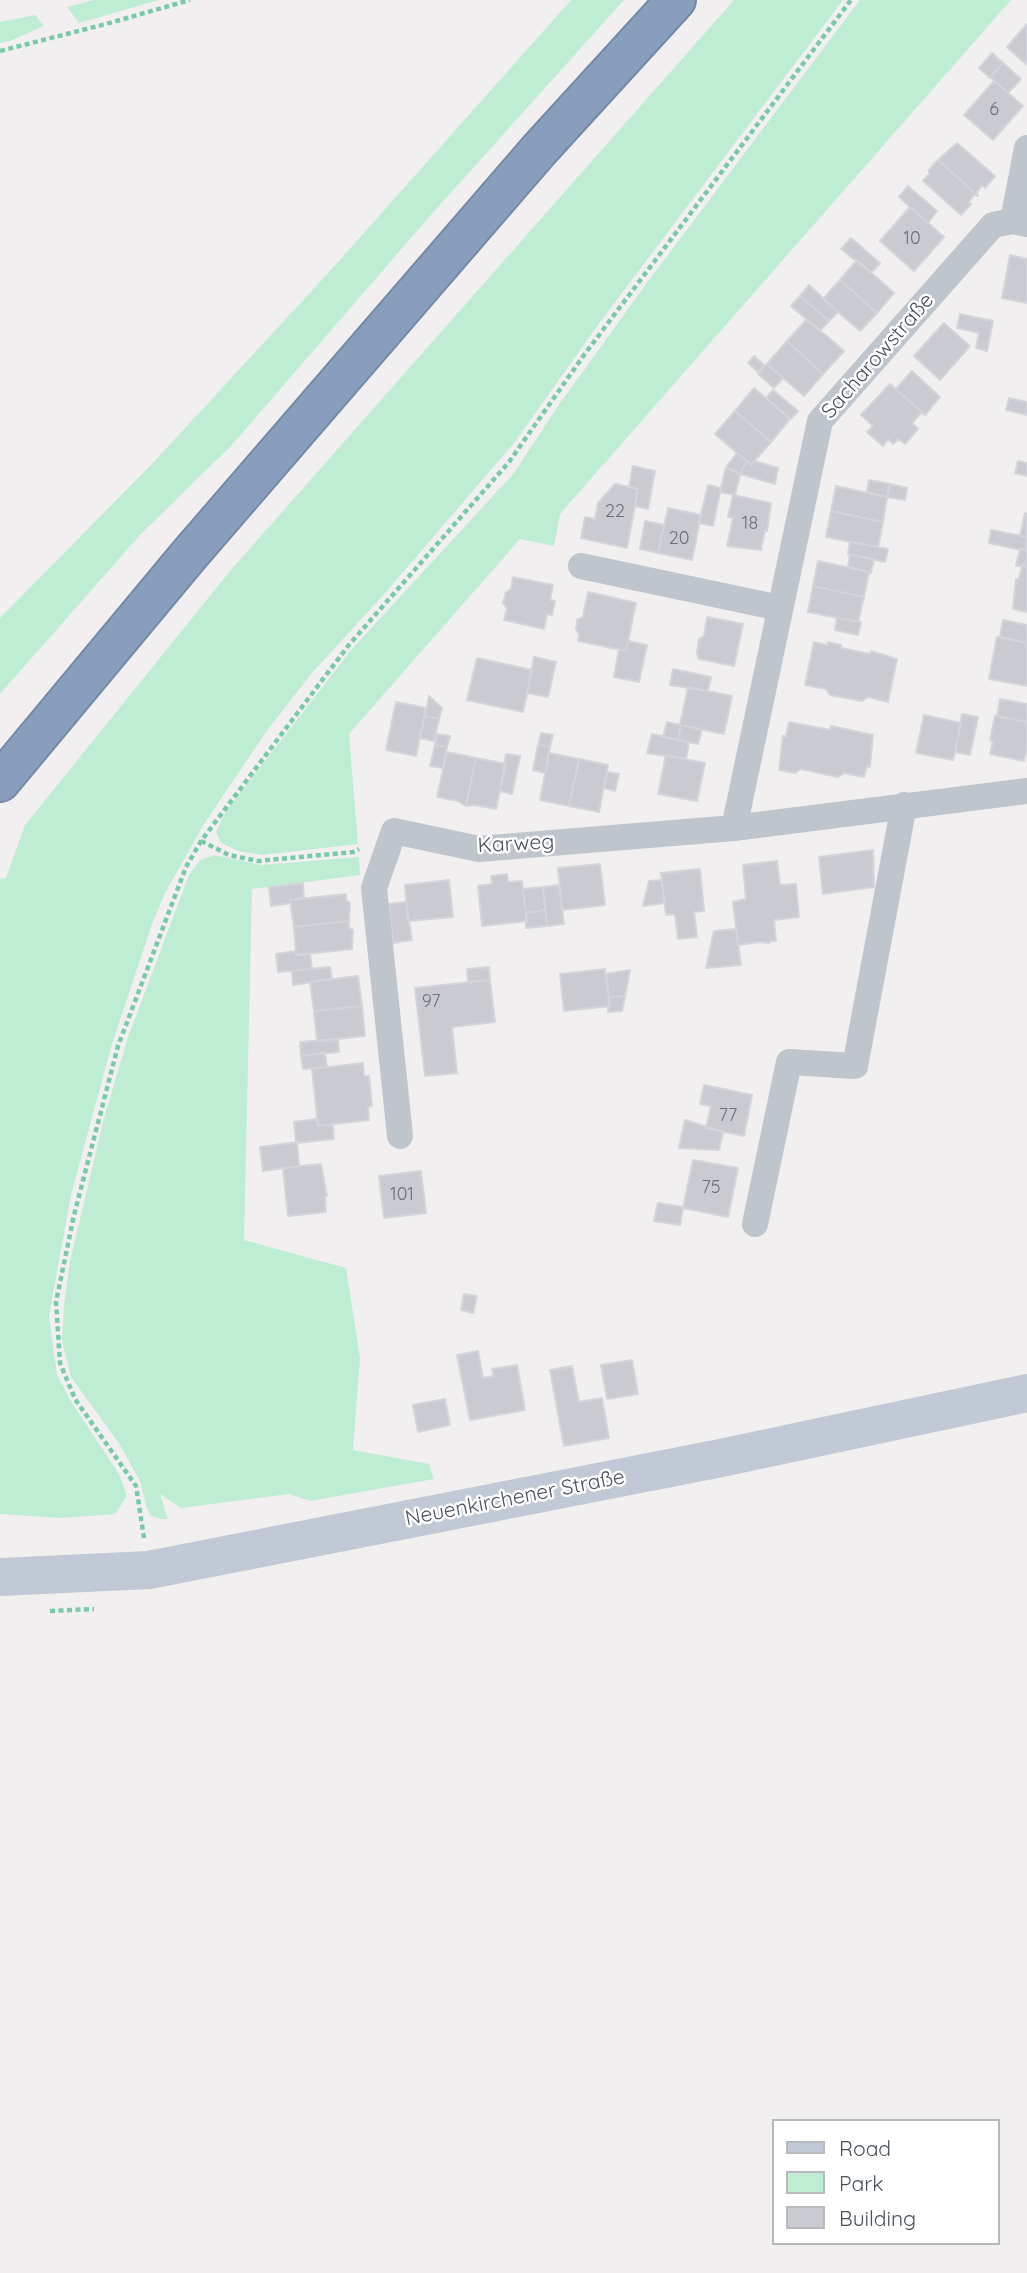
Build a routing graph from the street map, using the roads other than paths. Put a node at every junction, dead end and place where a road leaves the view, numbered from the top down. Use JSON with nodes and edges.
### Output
{"nodes":[{"id":1,"x":676,"y":0,"type":"edge"},
{"id":2,"x":1027,"y":148,"type":"edge"},
{"id":3,"x":1020,"y":223,"type":"edge"},
{"id":4,"x":581,"y":566,"type":"dead end"},
{"id":5,"x":780,"y":608,"type":"junction"},
{"id":6,"x":0,"y":782,"type":"edge"},
{"id":7,"x":1027,"y":791,"type":"edge"},
{"id":8,"x":904,"y":806,"type":"junction"},
{"id":9,"x":734,"y":828,"type":"junction"},
{"id":10,"x":400,"y":1136,"type":"dead end"},
{"id":11,"x":755,"y":1224,"type":"dead end"},
{"id":12,"x":1027,"y":1393,"type":"edge"},
{"id":13,"x":0,"y":1577,"type":"edge"}],
"edges":[{"from":1,"to":6,"type":"highway"},
{"from":2,"to":3,"type":"street","name":"Sacharowstraße"},
{"from":3,"to":5,"type":"street","name":"Sacharowstraße"},
{"from":4,"to":5,"type":"street"},
{"from":5,"to":9,"type":"street","name":"Sacharowstraße"},
{"from":7,"to":8,"type":"street","name":"Karweg"},
{"from":8,"to":9,"type":"street","name":"Karweg"},
{"from":8,"to":11,"type":"street"},
{"from":9,"to":10,"type":"street","name":"Karweg"},
{"from":12,"to":13,"type":"street","name":"Neuenkirchener Straße"}]}
